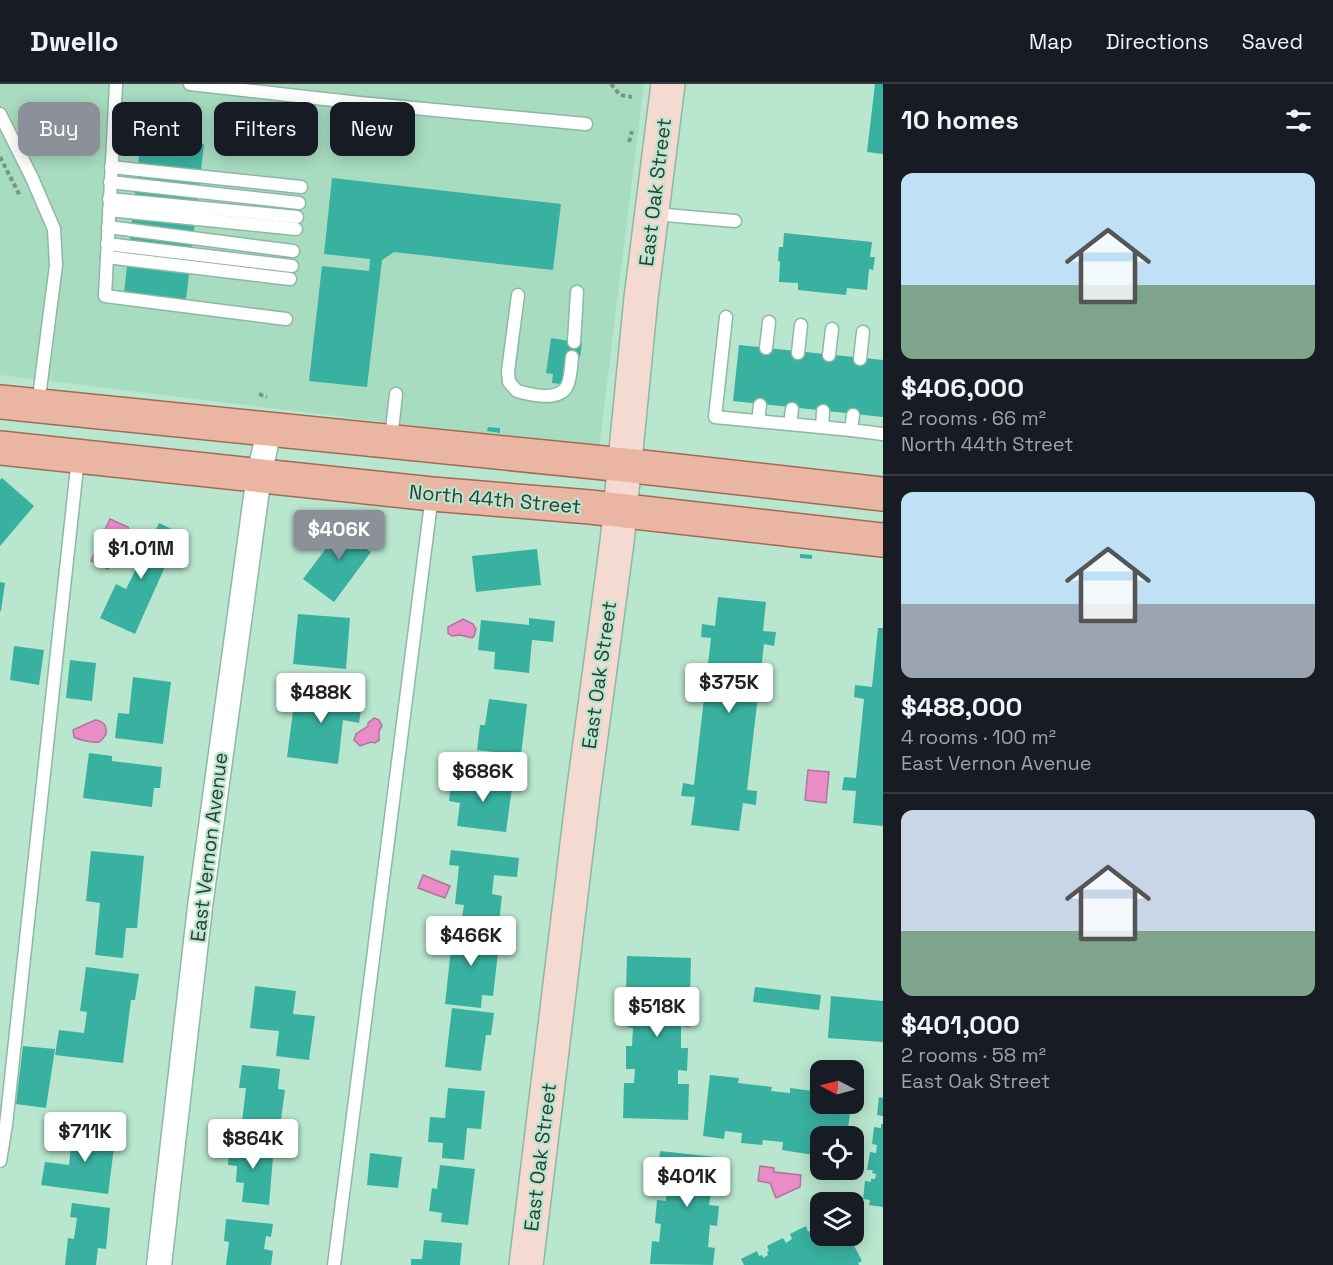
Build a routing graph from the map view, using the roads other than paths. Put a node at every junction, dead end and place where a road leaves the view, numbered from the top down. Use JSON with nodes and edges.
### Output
{"nodes":[{"id":1,"x":116,"y":84,"type":"edge"},
{"id":2,"x":190,"y":84,"type":"edge"},
{"id":3,"x":668,"y":84,"type":"edge"},
{"id":4,"x":0,"y":114,"type":"edge"},
{"id":5,"x":586,"y":124,"type":"dead end"},
{"id":6,"x":111,"y":167,"type":"junction"},
{"id":7,"x":110,"y":182,"type":"junction"},
{"id":8,"x":301,"y":187,"type":"dead end"},
{"id":9,"x":299,"y":203,"type":"dead end"},
{"id":10,"x":109,"y":204,"type":"junction"},
{"id":11,"x":653,"y":213,"type":"junction"},
{"id":12,"x":735,"y":221,"type":"dead end"},
{"id":13,"x":296,"y":223,"type":"dead end"},
{"id":14,"x":108,"y":227,"type":"junction"},
{"id":15,"x":107,"y":250,"type":"junction"},
{"id":16,"x":293,"y":251,"type":"dead end"},
{"id":17,"x":292,"y":266,"type":"dead end"},
{"id":18,"x":290,"y":279,"type":"dead end"},
{"id":19,"x":578,"y":292,"type":"dead end"},
{"id":20,"x":519,"y":295,"type":"dead end"},
{"id":21,"x":726,"y":317,"type":"dead end"},
{"id":22,"x":286,"y":319,"type":"dead end"},
{"id":23,"x":769,"y":322,"type":"dead end"},
{"id":24,"x":801,"y":325,"type":"dead end"},
{"id":25,"x":832,"y":329,"type":"dead end"},
{"id":26,"x":862,"y":332,"type":"dead end"},
{"id":27,"x":574,"y":342,"type":"dead end"},
{"id":28,"x":766,"y":348,"type":"dead end"},
{"id":29,"x":798,"y":353,"type":"dead end"},
{"id":30,"x":829,"y":355,"type":"dead end"},
{"id":31,"x":572,"y":357,"type":"dead end"},
{"id":32,"x":860,"y":358,"type":"dead end"},
{"id":33,"x":396,"y":394,"type":"dead end"},
{"id":34,"x":0,"y":402,"type":"edge"},
{"id":35,"x":760,"y":405,"type":"dead end"},
{"id":36,"x":38,"y":406,"type":"junction"},
{"id":37,"x":792,"y":409,"type":"dead end"},
{"id":38,"x":823,"y":411,"type":"dead end"},
{"id":39,"x":853,"y":415,"type":"dead end"},
{"id":40,"x":758,"y":421,"type":"junction"},
{"id":41,"x":790,"y":424,"type":"junction"},
{"id":42,"x":822,"y":427,"type":"junction"},
{"id":43,"x":851,"y":430,"type":"junction"},
{"id":44,"x":269,"y":431,"type":"junction"},
{"id":45,"x":883,"y":434,"type":"edge"},
{"id":46,"x":391,"y":443,"type":"junction"},
{"id":47,"x":0,"y":448,"type":"edge"},
{"id":48,"x":78,"y":457,"type":"junction"},
{"id":49,"x":624,"y":465,"type":"junction"},
{"id":50,"x":259,"y":475,"type":"junction"},
{"id":51,"x":432,"y":494,"type":"junction"},
{"id":52,"x":883,"y":494,"type":"edge"},
{"id":53,"x":620,"y":511,"type":"junction"},
{"id":54,"x":883,"y":540,"type":"edge"},
{"id":55,"x":0,"y":1161,"type":"edge"},
{"id":56,"x":159,"y":1265,"type":"edge"},
{"id":57,"x":334,"y":1265,"type":"edge"},
{"id":58,"x":526,"y":1265,"type":"edge"}],
"edges":[{"from":1,"to":6,"type":"lane"},
{"from":2,"to":5,"type":"lane"},
{"from":3,"to":11,"type":"street","name":"East Oak Street"},
{"from":4,"to":36,"type":"lane"},
{"from":6,"to":7,"type":"lane"},
{"from":6,"to":8,"type":"lane"},
{"from":7,"to":9,"type":"lane"},
{"from":7,"to":10,"type":"lane"},
{"from":10,"to":13,"type":"lane"},
{"from":10,"to":14,"type":"lane"},
{"from":11,"to":12,"type":"lane"},
{"from":11,"to":49,"type":"street","name":"East Oak Street"},
{"from":14,"to":15,"type":"lane"},
{"from":14,"to":16,"type":"lane"},
{"from":15,"to":17,"type":"lane"},
{"from":15,"to":18,"type":"lane"},
{"from":15,"to":22,"type":"lane"},
{"from":19,"to":27,"type":"lane"},
{"from":20,"to":31,"type":"lane"},
{"from":21,"to":40,"type":"lane"},
{"from":23,"to":28,"type":"lane"},
{"from":24,"to":29,"type":"lane"},
{"from":25,"to":30,"type":"lane"},
{"from":26,"to":32,"type":"lane"},
{"from":33,"to":46,"type":"lane"},
{"from":34,"to":36,"type":"main road"},
{"from":35,"to":40,"type":"lane"},
{"from":36,"to":44,"type":"main road"},
{"from":37,"to":41,"type":"lane"},
{"from":38,"to":42,"type":"lane"},
{"from":39,"to":43,"type":"lane"},
{"from":40,"to":41,"type":"lane"},
{"from":41,"to":42,"type":"lane"},
{"from":42,"to":43,"type":"lane"},
{"from":43,"to":45,"type":"lane"},
{"from":44,"to":46,"type":"main road"},
{"from":44,"to":50,"type":"street","name":"East Vernon Avenue"},
{"from":46,"to":49,"type":"main road"},
{"from":47,"to":48,"type":"main road","name":"North 44th Street"},
{"from":48,"to":50,"type":"main road","name":"North 44th Street"},
{"from":48,"to":55,"type":"lane"},
{"from":49,"to":52,"type":"main road"},
{"from":49,"to":53,"type":"street","name":"East Oak Street"},
{"from":50,"to":51,"type":"main road","name":"North 44th Street"},
{"from":50,"to":56,"type":"street","name":"East Vernon Avenue"},
{"from":51,"to":53,"type":"main road","name":"North 44th Street"},
{"from":51,"to":57,"type":"lane"},
{"from":53,"to":54,"type":"main road","name":"North 44th Street"},
{"from":53,"to":58,"type":"street","name":"East Oak Street"}]}
